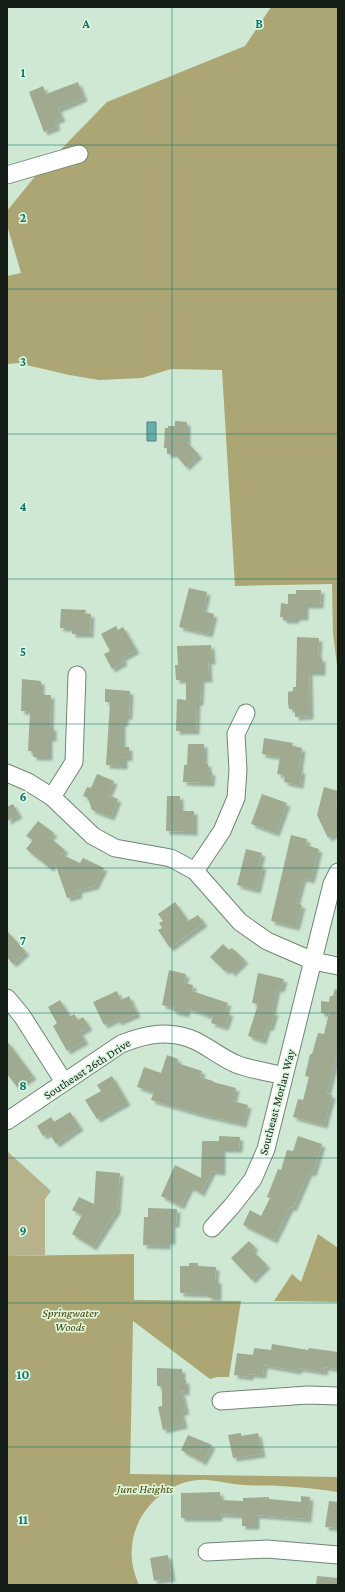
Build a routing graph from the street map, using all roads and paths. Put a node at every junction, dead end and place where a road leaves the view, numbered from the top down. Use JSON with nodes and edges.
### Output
{"nodes":[{"id":1,"x":79,"y":154,"type":"dead end"},
{"id":2,"x":7,"y":175,"type":"edge"},
{"id":3,"x":76,"y":675,"type":"dead end"},
{"id":4,"x":246,"y":713,"type":"dead end"},
{"id":5,"x":7,"y":772,"type":"edge"},
{"id":6,"x":52,"y":797,"type":"junction"},
{"id":7,"x":195,"y":871,"type":"junction"},
{"id":8,"x":338,"y":872,"type":"edge"},
{"id":9,"x":313,"y":961,"type":"junction"},
{"id":10,"x":338,"y":966,"type":"edge"},
{"id":11,"x":7,"y":998,"type":"edge"},
{"id":12,"x":284,"y":1076,"type":"junction"},
{"id":13,"x":64,"y":1082,"type":"junction"},
{"id":14,"x":7,"y":1121,"type":"edge"},
{"id":15,"x":212,"y":1228,"type":"dead end"},
{"id":16,"x":338,"y":1396,"type":"edge"},
{"id":17,"x":221,"y":1401,"type":"dead end"},
{"id":18,"x":207,"y":1552,"type":"dead end"},
{"id":19,"x":338,"y":1555,"type":"edge"}],
"edges":[{"from":1,"to":2,"type":"street"},
{"from":3,"to":6,"type":"street"},
{"from":4,"to":7,"type":"street"},
{"from":5,"to":6,"type":"street"},
{"from":6,"to":7,"type":"street"},
{"from":7,"to":9,"type":"street"},
{"from":8,"to":9,"type":"street","name":"Southeast Morlan Way"},
{"from":9,"to":10,"type":"street"},
{"from":9,"to":12,"type":"street","name":"Southeast Morlan Way"},
{"from":11,"to":13,"type":"street"},
{"from":12,"to":13,"type":"street","name":"Southeast 26th Drive"},
{"from":12,"to":15,"type":"street","name":"Southeast Morlan Way"},
{"from":13,"to":14,"type":"street","name":"Southeast 26th Drive"},
{"from":16,"to":17,"type":"street"},
{"from":18,"to":19,"type":"street"}]}
